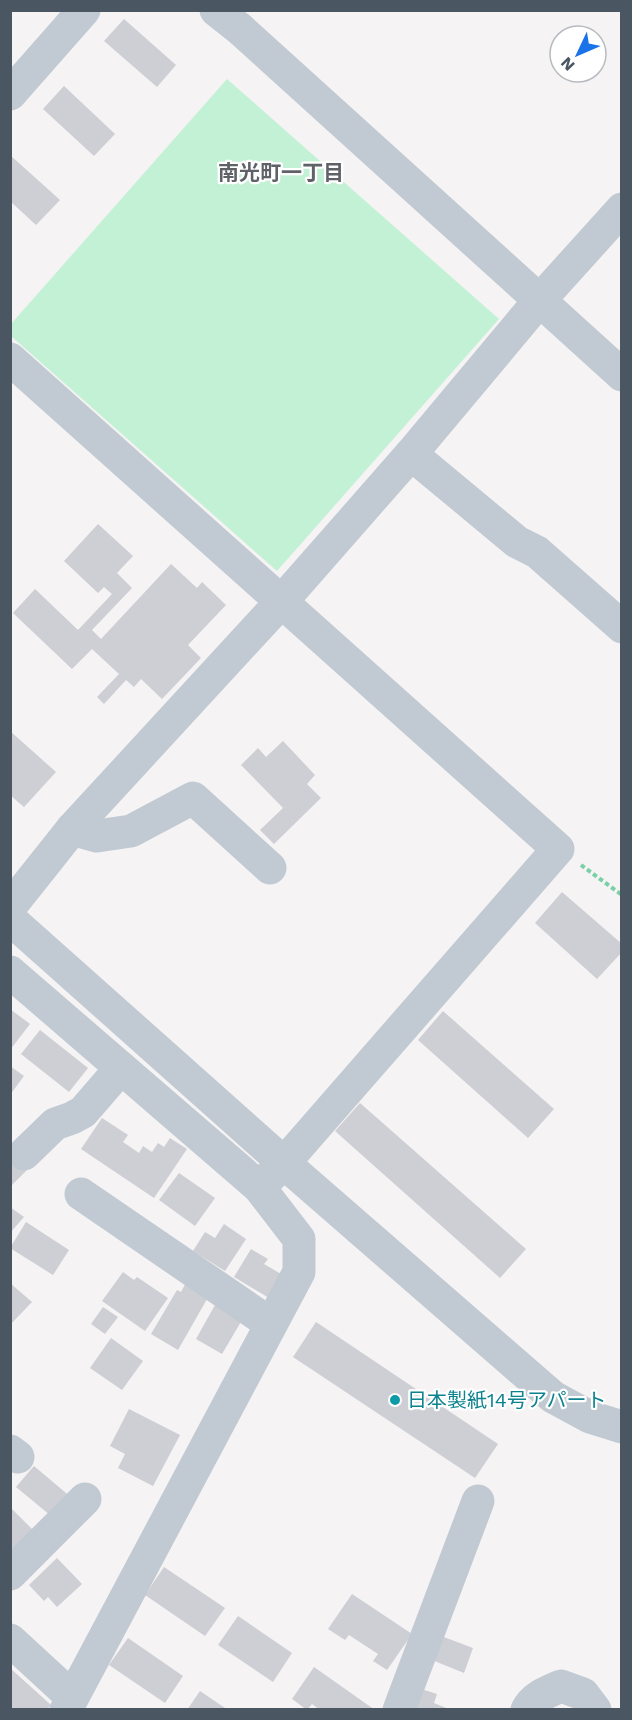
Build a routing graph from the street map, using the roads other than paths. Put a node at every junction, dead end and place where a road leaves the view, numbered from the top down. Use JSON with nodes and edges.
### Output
{"nodes":[{"id":1,"x":84,"y":10,"type":"edge"},
{"id":2,"x":216,"y":10,"type":"edge"},
{"id":3,"x":10,"y":94,"type":"edge"},
{"id":4,"x":621,"y":209,"type":"edge"},
{"id":5,"x":539,"y":301,"type":"junction"},
{"id":6,"x":10,"y":359,"type":"edge"},
{"id":7,"x":621,"y":375,"type":"edge"},
{"id":8,"x":411,"y":454,"type":"junction"},
{"id":9,"x":282,"y":601,"type":"junction"},
{"id":10,"x":621,"y":627,"type":"edge"},
{"id":11,"x":72,"y":829,"type":"junction"},
{"id":12,"x":270,"y":868,"type":"dead end"},
{"id":13,"x":10,"y":907,"type":"edge"},
{"id":14,"x":10,"y":919,"type":"edge"},
{"id":15,"x":10,"y":972,"type":"edge"},
{"id":16,"x":122,"y":1068,"type":"junction"},
{"id":17,"x":24,"y":1154,"type":"dead end"},
{"id":18,"x":284,"y":1163,"type":"junction"},
{"id":19,"x":259,"y":1187,"type":"junction"},
{"id":20,"x":81,"y":1194,"type":"dead end"},
{"id":21,"x":271,"y":1324,"type":"junction"},
{"id":22,"x":621,"y":1427,"type":"edge"},
{"id":23,"x":85,"y":1499,"type":"dead end"},
{"id":24,"x":478,"y":1501,"type":"dead end"},
{"id":25,"x":10,"y":1574,"type":"edge"},
{"id":26,"x":10,"y":1640,"type":"edge"},
{"id":27,"x":69,"y":1703,"type":"edge"},
{"id":28,"x":399,"y":1710,"type":"edge"},
{"id":29,"x":527,"y":1710,"type":"edge"},
{"id":30,"x":595,"y":1710,"type":"edge"}],
"edges":[{"from":1,"to":3,"type":"street"},
{"from":2,"to":5,"type":"street"},
{"from":4,"to":5,"type":"street"},
{"from":5,"to":7,"type":"street"},
{"from":5,"to":8,"type":"street"},
{"from":6,"to":9,"type":"street"},
{"from":8,"to":9,"type":"street"},
{"from":8,"to":10,"type":"street"},
{"from":9,"to":11,"type":"street"},
{"from":9,"to":18,"type":"street"},
{"from":11,"to":12,"type":"street"},
{"from":11,"to":13,"type":"street"},
{"from":14,"to":18,"type":"street"},
{"from":15,"to":16,"type":"street"},
{"from":16,"to":17,"type":"street"},
{"from":16,"to":19,"type":"street"},
{"from":18,"to":19,"type":"street"},
{"from":18,"to":22,"type":"street"},
{"from":19,"to":21,"type":"street"},
{"from":20,"to":21,"type":"street"},
{"from":21,"to":27,"type":"street"},
{"from":23,"to":25,"type":"street"},
{"from":24,"to":28,"type":"street"},
{"from":26,"to":27,"type":"street"},
{"from":29,"to":30,"type":"street"}]}
